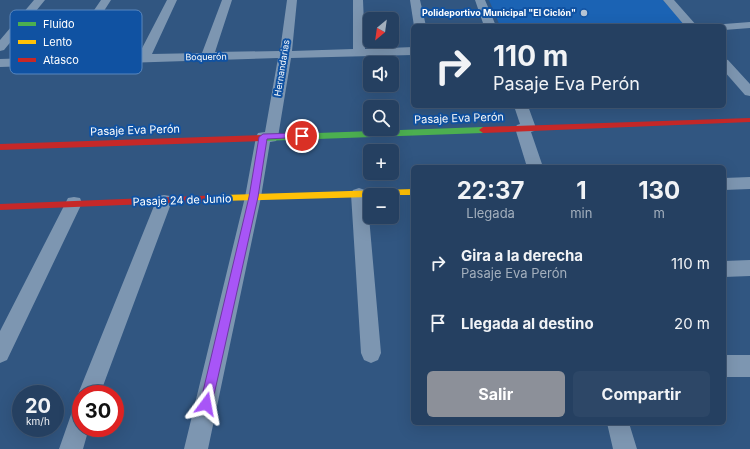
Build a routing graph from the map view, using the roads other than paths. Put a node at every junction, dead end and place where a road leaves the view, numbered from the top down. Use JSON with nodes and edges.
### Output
{"nodes":[{"id":1,"x":40,"y":0,"type":"edge"},
{"id":2,"x":106,"y":0,"type":"edge"},
{"id":3,"x":172,"y":0,"type":"edge"},
{"id":4,"x":227,"y":0,"type":"edge"},
{"id":5,"x":292,"y":0,"type":"edge"},
{"id":6,"x":358,"y":0,"type":"edge"},
{"id":7,"x":415,"y":0,"type":"edge"},
{"id":8,"x":480,"y":0,"type":"edge"},
{"id":9,"x":668,"y":0,"type":"edge"},
{"id":10,"x":31,"y":10,"type":"edge"},
{"id":11,"x":99,"y":10,"type":"edge"},
{"id":12,"x":420,"y":24,"type":"edge"},
{"id":13,"x":489,"y":24,"type":"edge"},
{"id":14,"x":689,"y":24,"type":"edge"},
{"id":15,"x":726,"y":26,"type":"edge"},
{"id":16,"x":750,"y":26,"type":"edge"},
{"id":17,"x":10,"y":35,"type":"edge"},
{"id":18,"x":0,"y":47,"type":"edge"},
{"id":19,"x":411,"y":51,"type":"edge"},
{"id":20,"x":359,"y":53,"type":"junction"},
{"id":21,"x":285,"y":55,"type":"junction"},
{"id":22,"x":144,"y":57,"type":"joint"},
{"id":23,"x":207,"y":57,"type":"junction"},
{"id":24,"x":0,"y":62,"type":"edge"},
{"id":25,"x":10,"y":62,"type":"edge"},
{"id":26,"x":726,"y":65,"type":"edge"},
{"id":27,"x":750,"y":92,"type":"edge"},
{"id":28,"x":521,"y":108,"type":"edge"},
{"id":29,"x":750,"y":120,"type":"edge"},
{"id":30,"x":525,"y":128,"type":"junction"},
{"id":31,"x":267,"y":137,"type":"junction"},
{"id":32,"x":0,"y":147,"type":"edge"},
{"id":33,"x":534,"y":165,"type":"edge"},
{"id":34,"x":750,"y":183,"type":"edge"},
{"id":35,"x":726,"y":184,"type":"edge"},
{"id":36,"x":411,"y":192,"type":"edge"},
{"id":37,"x":359,"y":194,"type":"junction"},
{"id":38,"x":253,"y":197,"type":"junction"},
{"id":39,"x":164,"y":201,"type":"junction"},
{"id":40,"x":74,"y":202,"type":"junction"},
{"id":41,"x":0,"y":207,"type":"edge"},
{"id":42,"x":726,"y":268,"type":"edge"},
{"id":43,"x":750,"y":268,"type":"edge"},
{"id":44,"x":0,"y":353,"type":"edge"},
{"id":45,"x":371,"y":353,"type":"dead end"},
{"id":46,"x":726,"y":366,"type":"edge"},
{"id":47,"x":750,"y":366,"type":"edge"},
{"id":48,"x":92,"y":385,"type":"edge"},
{"id":49,"x":619,"y":425,"type":"edge"},
{"id":50,"x":75,"y":437,"type":"edge"},
{"id":51,"x":71,"y":449,"type":"edge"},
{"id":52,"x":196,"y":449,"type":"edge"},
{"id":53,"x":625,"y":449,"type":"edge"}],
"edges":[{"from":1,"to":10,"type":"street"},
{"from":2,"to":11,"type":"street"},
{"from":3,"to":22,"type":"street"},
{"from":4,"to":23,"type":"street"},
{"from":5,"to":21,"type":"street","name":"Hernandarias"},
{"from":6,"to":20,"type":"street"},
{"from":7,"to":12,"type":"street"},
{"from":8,"to":13,"type":"street"},
{"from":9,"to":14,"type":"street"},
{"from":15,"to":16,"type":"street"},
{"from":17,"to":18,"type":"street"},
{"from":19,"to":20,"type":"street","name":"Boquerón"},
{"from":20,"to":21,"type":"street","name":"Boquerón"},
{"from":21,"to":23,"type":"street","name":"Boquerón"},
{"from":21,"to":31,"type":"street","name":"Hernandarias"},
{"from":22,"to":23,"type":"street","name":"Boquerón"},
{"from":24,"to":25,"type":"street","name":"Boquerón"},
{"from":26,"to":27,"type":"street"},
{"from":28,"to":30,"type":"street"},
{"from":29,"to":30,"type":"street","name":"Pasaje Eva Perón"},
{"from":30,"to":31,"type":"street","name":"Pasaje Eva Perón"},
{"from":30,"to":33,"type":"street"},
{"from":31,"to":32,"type":"street","name":"Pasaje Eva Perón"},
{"from":31,"to":38,"type":"street","name":"Hernandarias"},
{"from":34,"to":35,"type":"street"},
{"from":36,"to":37,"type":"street","name":"Pasaje 24 de Junio"},
{"from":37,"to":38,"type":"street","name":"Pasaje 24 de Junio"},
{"from":37,"to":45,"type":"street"},
{"from":38,"to":39,"type":"street","name":"Pasaje 24 de Junio"},
{"from":38,"to":52,"type":"street","name":"Hernandarias"},
{"from":39,"to":40,"type":"street","name":"Pasaje 24 de Junio"},
{"from":39,"to":48,"type":"street"},
{"from":40,"to":41,"type":"street","name":"Pasaje 24 de Junio"},
{"from":40,"to":44,"type":"street"},
{"from":42,"to":43,"type":"street"},
{"from":46,"to":47,"type":"street"},
{"from":49,"to":53,"type":"street"},
{"from":50,"to":51,"type":"street"}]}
